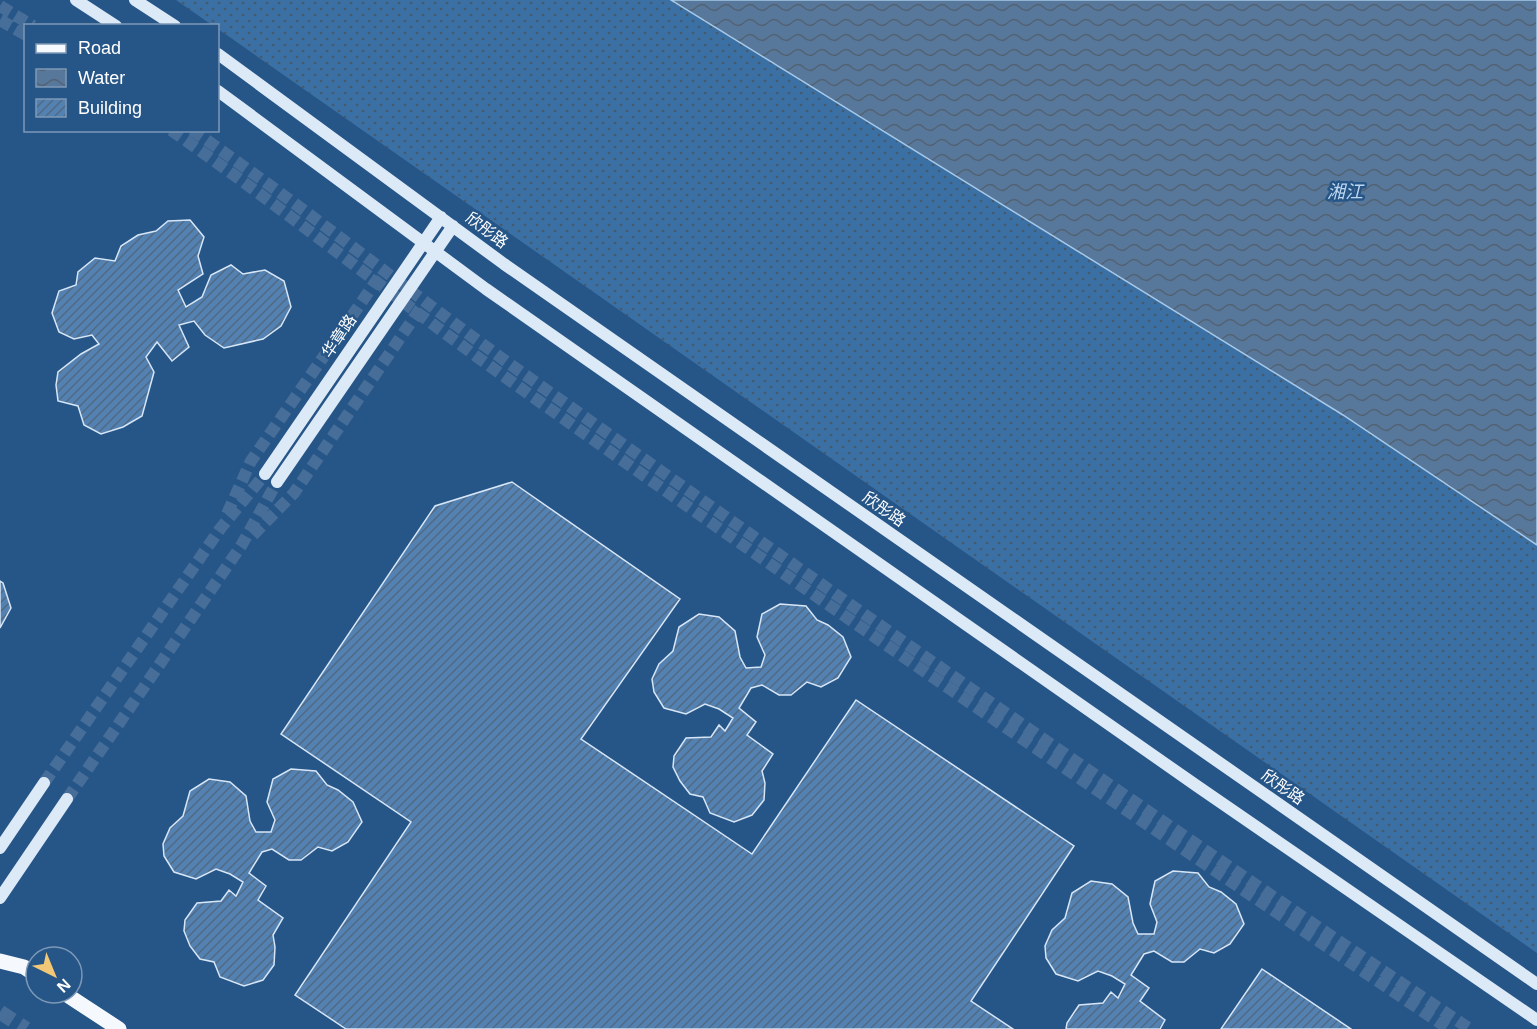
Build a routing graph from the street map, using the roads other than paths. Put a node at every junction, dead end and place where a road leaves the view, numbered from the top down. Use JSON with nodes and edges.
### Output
{"nodes":[{"id":1,"x":76,"y":0,"type":"edge"},
{"id":2,"x":135,"y":0,"type":"edge"},
{"id":3,"x":113,"y":24,"type":"edge"},
{"id":4,"x":172,"y":24,"type":"edge"},
{"id":5,"x":219,"y":55,"type":"edge"},
{"id":6,"x":219,"y":92,"type":"edge"},
{"id":7,"x":441,"y":217,"type":"junction"},
{"id":8,"x":453,"y":226,"type":"junction"},
{"id":9,"x":423,"y":243,"type":"junction"},
{"id":10,"x":436,"y":252,"type":"junction"},
{"id":11,"x":265,"y":474,"type":"tunnel mouth"},
{"id":12,"x":277,"y":482,"type":"tunnel mouth"},
{"id":13,"x":44,"y":783,"type":"tunnel mouth"},
{"id":14,"x":67,"y":799,"type":"tunnel mouth"},
{"id":15,"x":0,"y":848,"type":"edge"},
{"id":16,"x":0,"y":898,"type":"edge"},
{"id":17,"x":0,"y":961,"type":"edge"},
{"id":18,"x":24,"y":967,"type":"edge"},
{"id":19,"x":1537,"y":984,"type":"edge"},
{"id":20,"x":82,"y":1005,"type":"edge"},
{"id":21,"x":1537,"y":1020,"type":"edge"},
{"id":22,"x":119,"y":1029,"type":"edge"}],
"edges":[{"from":1,"to":3,"type":"main road"},
{"from":2,"to":4,"type":"main road"},
{"from":5,"to":7,"type":"main road","name":"欣彤路"},
{"from":6,"to":9,"type":"main road"},
{"from":7,"to":8,"type":"main road","name":"欣彤路"},
{"from":7,"to":9,"type":"main road","name":"华章路"},
{"from":8,"to":10,"type":"main road","name":"华章路"},
{"from":8,"to":19,"type":"main road","name":"欣彤路"},
{"from":9,"to":10,"type":"main road"},
{"from":9,"to":11,"type":"main road","name":"华章路"},
{"from":10,"to":12,"type":"main road","name":"华章路"},
{"from":10,"to":21,"type":"main road"},
{"from":13,"to":15,"type":"main road"},
{"from":14,"to":16,"type":"main road"},
{"from":17,"to":18,"type":"main road"},
{"from":20,"to":22,"type":"main road"}]}
